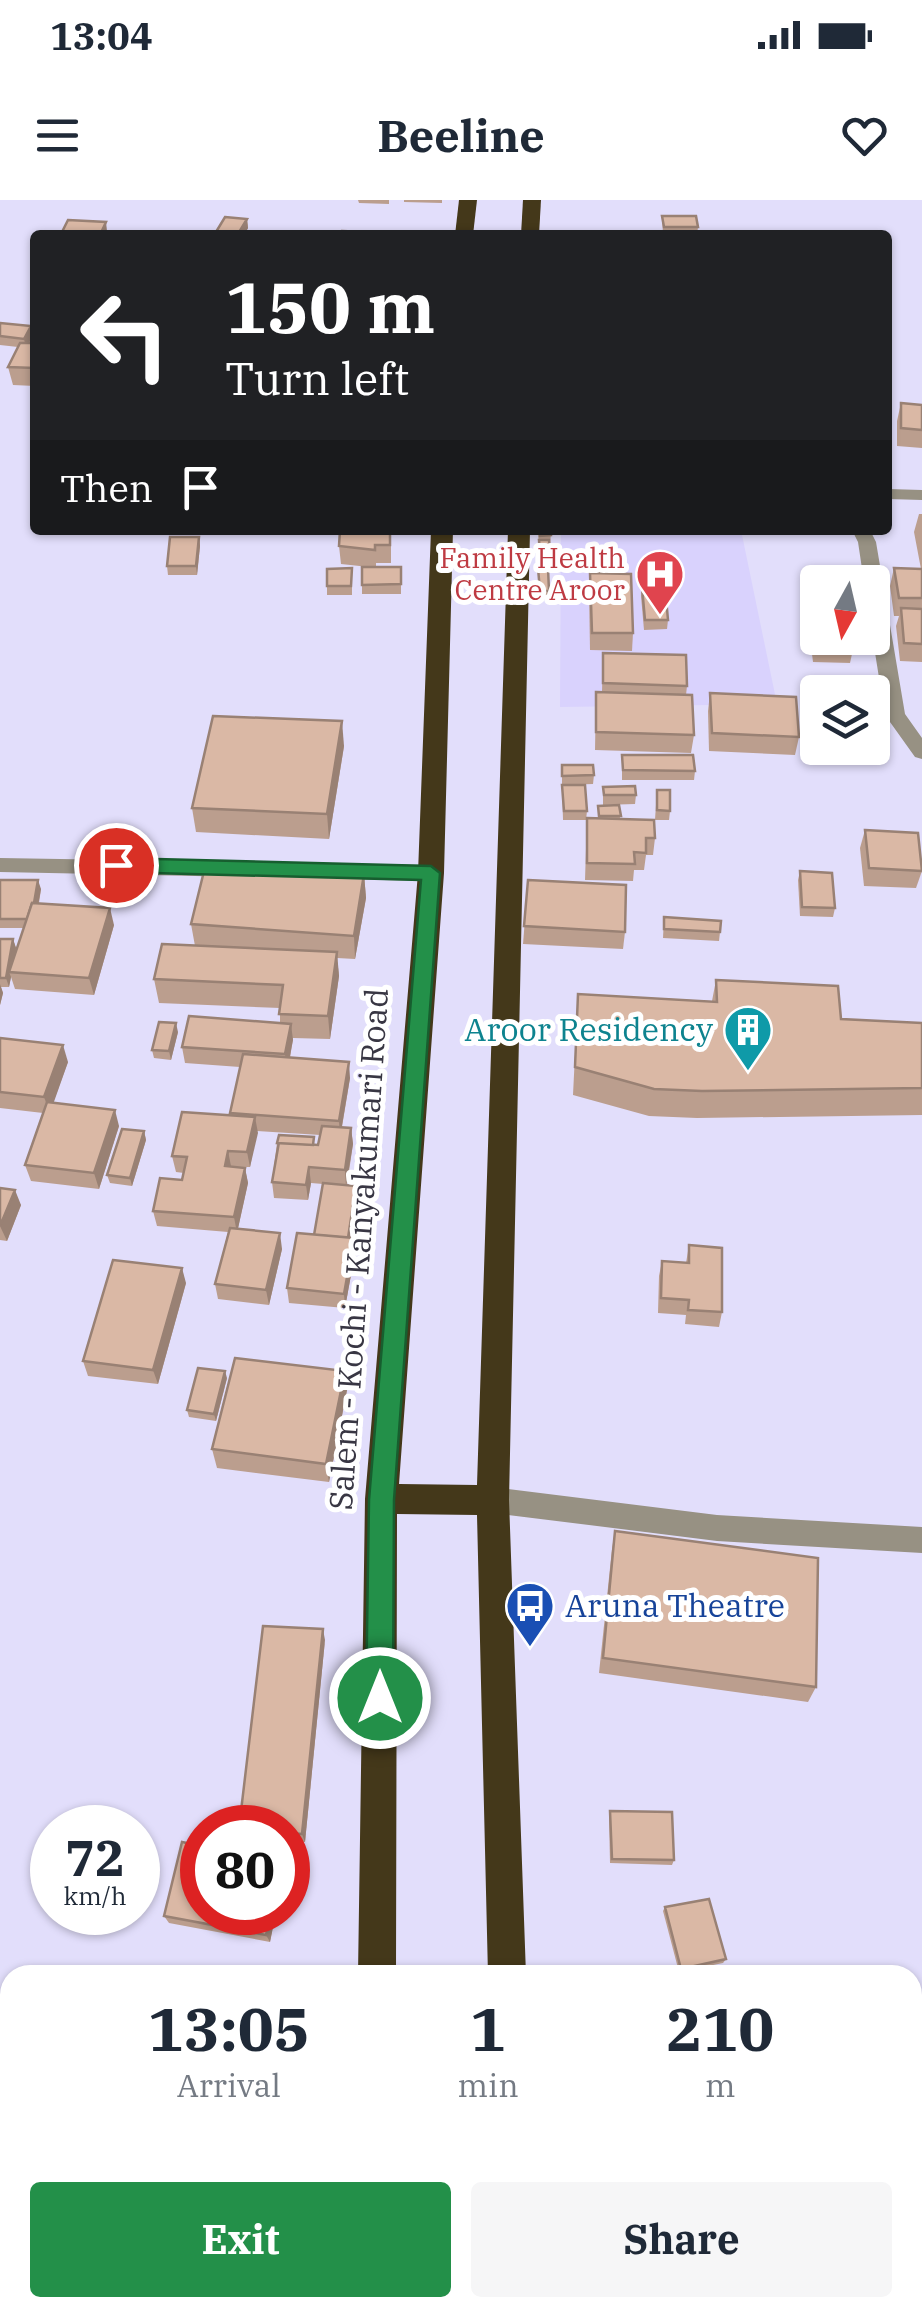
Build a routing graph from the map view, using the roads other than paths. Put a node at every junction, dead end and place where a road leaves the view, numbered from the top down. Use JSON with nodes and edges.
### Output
{"nodes":[{"id":1,"x":468,"y":200,"type":"edge"},
{"id":2,"x":532,"y":200,"type":"edge"},
{"id":3,"x":465,"y":230,"type":"edge"},
{"id":4,"x":530,"y":230,"type":"edge"},
{"id":5,"x":892,"y":494,"type":"edge"},
{"id":6,"x":922,"y":495,"type":"edge"},
{"id":7,"x":442,"y":535,"type":"edge"},
{"id":8,"x":519,"y":535,"type":"edge"},
{"id":9,"x":864,"y":535,"type":"edge"},
{"id":10,"x":922,"y":752,"type":"edge"},
{"id":11,"x":0,"y":865,"type":"edge"},
{"id":12,"x":431,"y":873,"type":"junction"},
{"id":13,"x":381,"y":1500,"type":"junction"},
{"id":14,"x":493,"y":1500,"type":"junction"},
{"id":15,"x":922,"y":1540,"type":"edge"},
{"id":16,"x":377,"y":1965,"type":"edge"},
{"id":17,"x":507,"y":1965,"type":"edge"}],
"edges":[{"from":1,"to":3,"type":"highway"},
{"from":2,"to":4,"type":"highway"},
{"from":5,"to":6,"type":"street"},
{"from":7,"to":12,"type":"highway","name":"Salem - Kochi - Kanyakumari Road"},
{"from":8,"to":14,"type":"highway"},
{"from":9,"to":10,"type":"street"},
{"from":11,"to":12,"type":"street"},
{"from":12,"to":13,"type":"highway","name":"Salem - Kochi - Kanyakumari Road"},
{"from":13,"to":14,"type":"highway"},
{"from":13,"to":16,"type":"highway","name":"Salem - Kochi - Kanyakumari Road"},
{"from":14,"to":15,"type":"street"},
{"from":14,"to":17,"type":"highway"}]}
